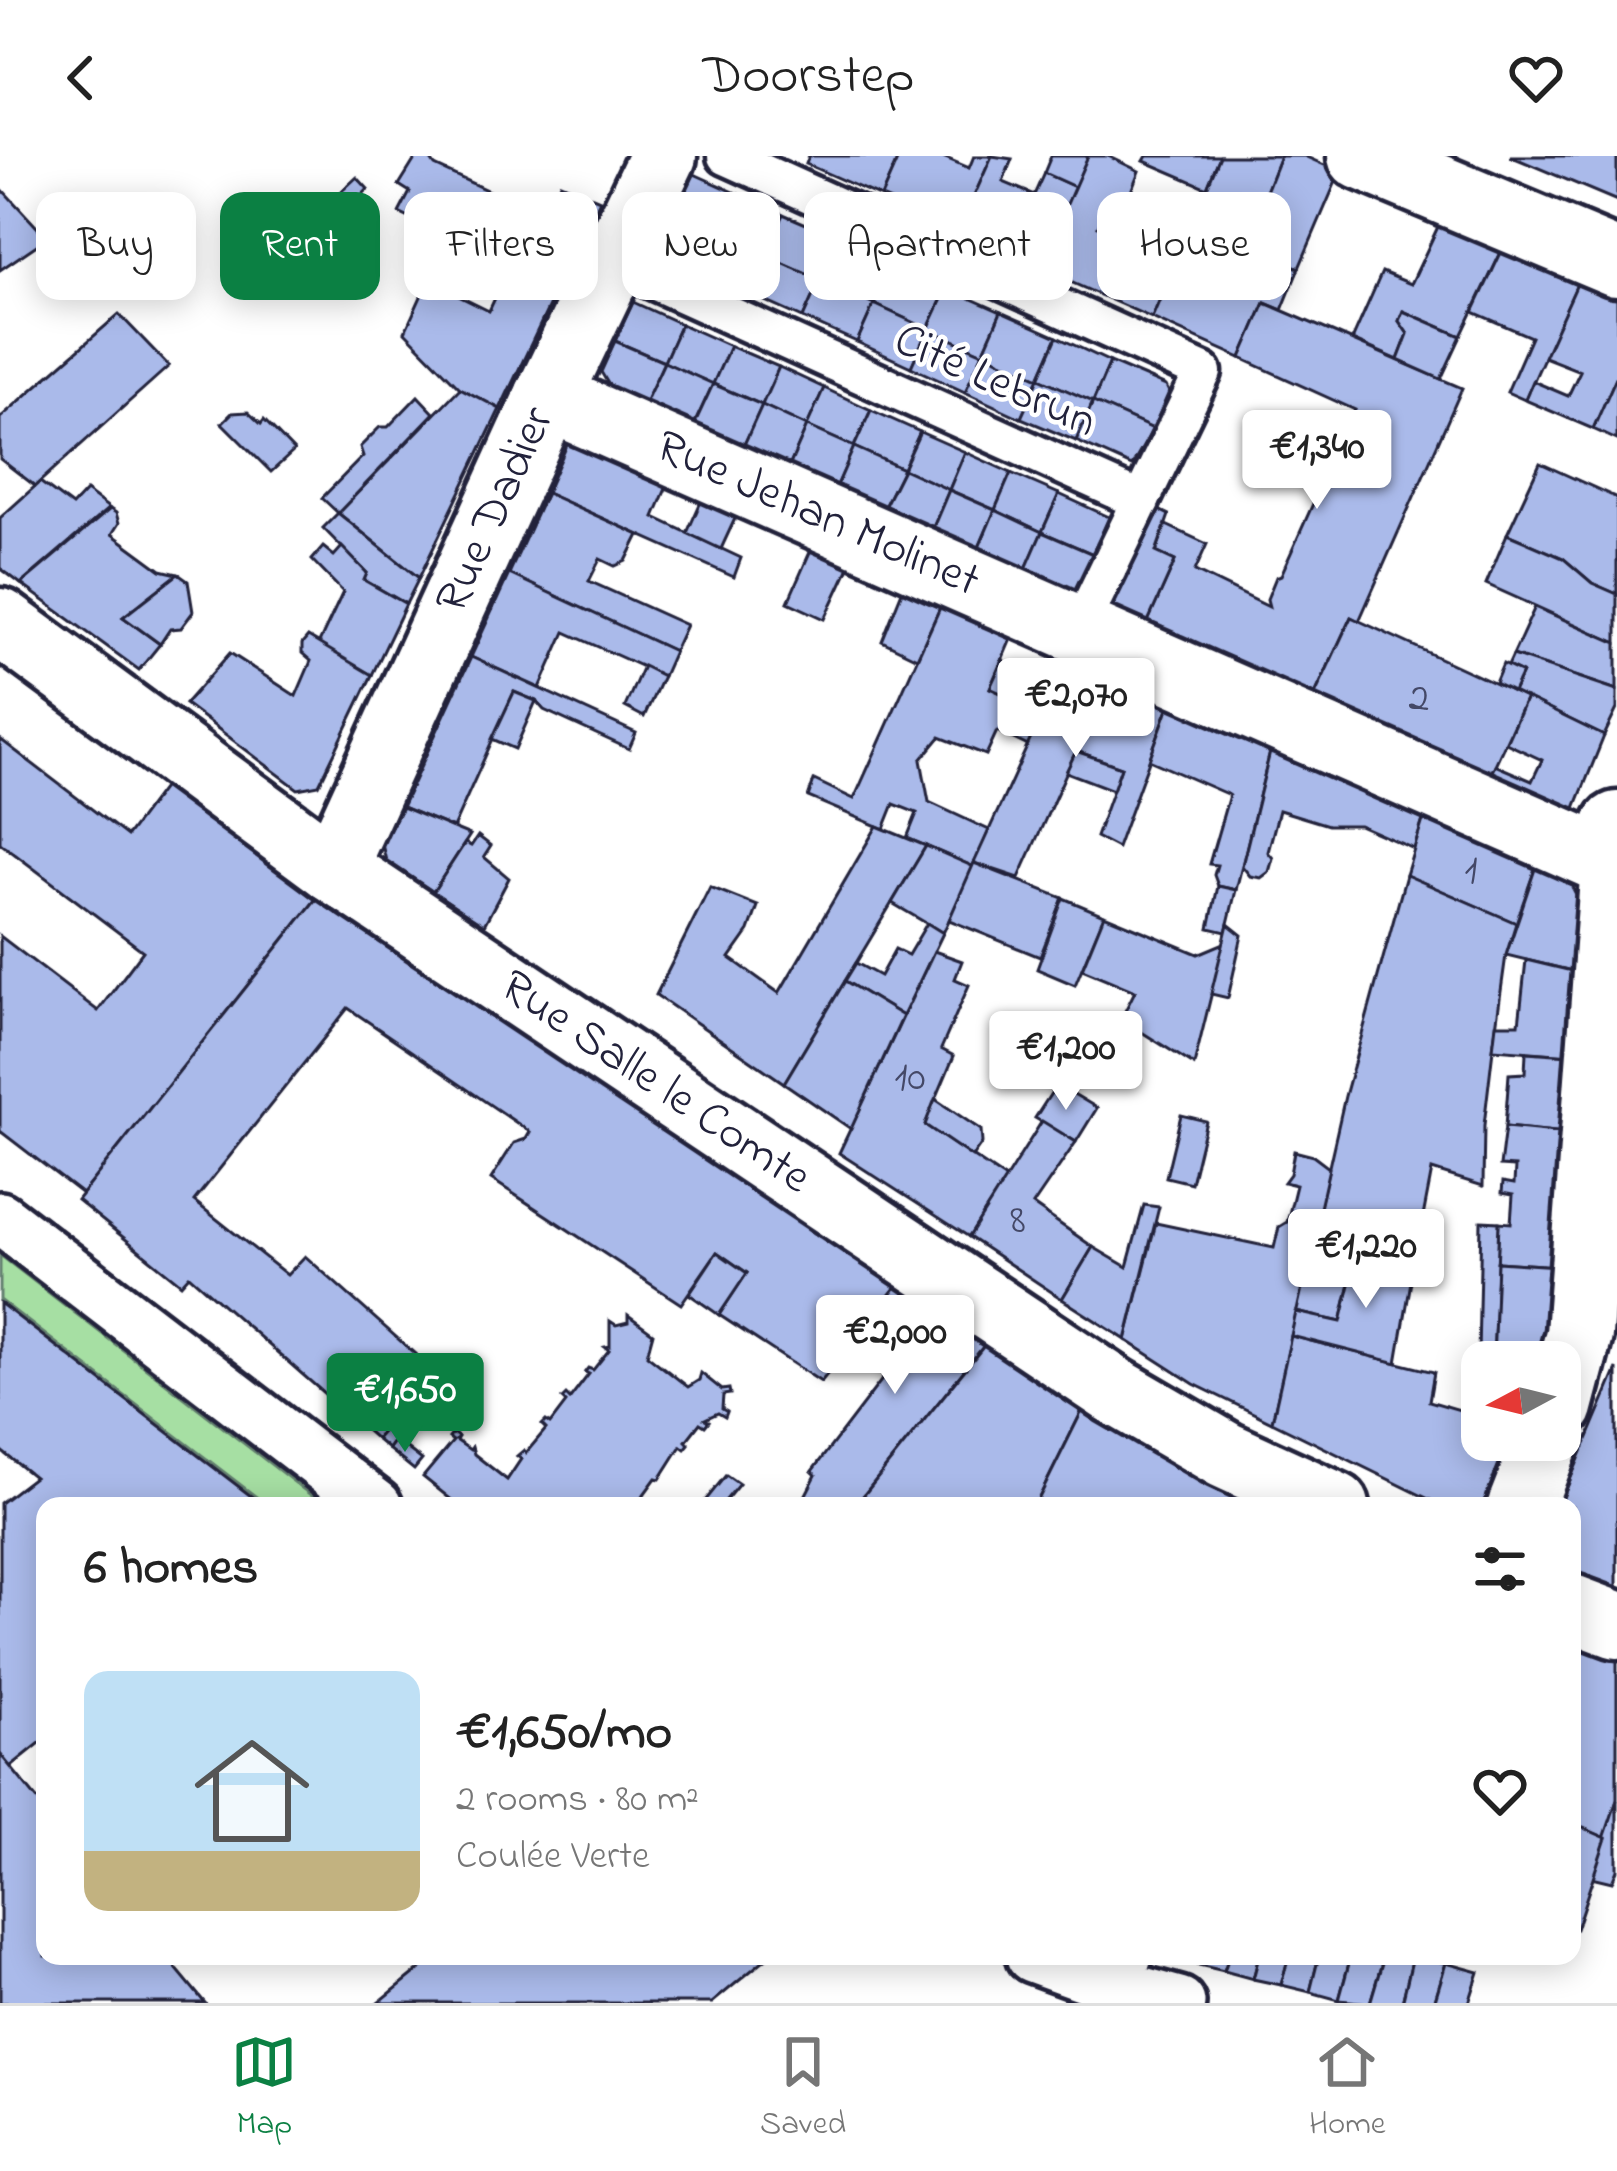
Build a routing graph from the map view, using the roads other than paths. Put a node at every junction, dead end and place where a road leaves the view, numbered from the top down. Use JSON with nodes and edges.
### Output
{"nodes":[{"id":1,"x":663,"y":156,"type":"edge"},
{"id":2,"x":726,"y":156,"type":"edge"},
{"id":3,"x":1361,"y":156,"type":"edge"},
{"id":4,"x":613,"y":262,"type":"junction"},
{"id":5,"x":1617,"y":263,"type":"edge"},
{"id":6,"x":548,"y":397,"type":"junction"},
{"id":7,"x":1141,"y":501,"type":"junction"},
{"id":8,"x":0,"y":622,"type":"edge"},
{"id":9,"x":1079,"y":629,"type":"junction"},
{"id":10,"x":1615,"y":845,"type":"edge"},
{"id":11,"x":333,"y":868,"type":"junction"},
{"id":12,"x":0,"y":1218,"type":"edge"},
{"id":13,"x":1577,"y":1341,"type":"edge"},
{"id":14,"x":1539,"y":1461,"type":"edge"},
{"id":15,"x":364,"y":1497,"type":"edge"},
{"id":16,"x":1314,"y":1497,"type":"edge"},
{"id":17,"x":1525,"y":1497,"type":"edge"},
{"id":18,"x":1581,"y":1611,"type":"edge"},
{"id":19,"x":1617,"y":1625,"type":"edge"},
{"id":20,"x":1112,"y":1970,"type":"edge"},
{"id":21,"x":1179,"y":2003,"type":"edge"}],
"edges":[{"from":1,"to":4,"type":"street","name":"Rue Dadier"},
{"from":2,"to":7,"type":"lane","name":"Cité Lebrun"},
{"from":3,"to":5,"type":"street"},
{"from":4,"to":6,"type":"street","name":"Rue Dadier"},
{"from":4,"to":7,"type":"lane","name":"Cité Lebrun"},
{"from":6,"to":9,"type":"street","name":"Rue Jehan Molinet"},
{"from":6,"to":11,"type":"street","name":"Rue Dadier"},
{"from":7,"to":9,"type":"lane","name":"Cité Lebrun"},
{"from":8,"to":11,"type":"street","name":"Rue Salle le Comte"},
{"from":9,"to":10,"type":"street","name":"Rue Jehan Molinet"},
{"from":10,"to":13,"type":"street"},
{"from":11,"to":16,"type":"street","name":"Rue Salle le Comte"},
{"from":12,"to":15,"type":"street"},
{"from":14,"to":17,"type":"street"},
{"from":18,"to":19,"type":"street"},
{"from":20,"to":21,"type":"street"}]}
